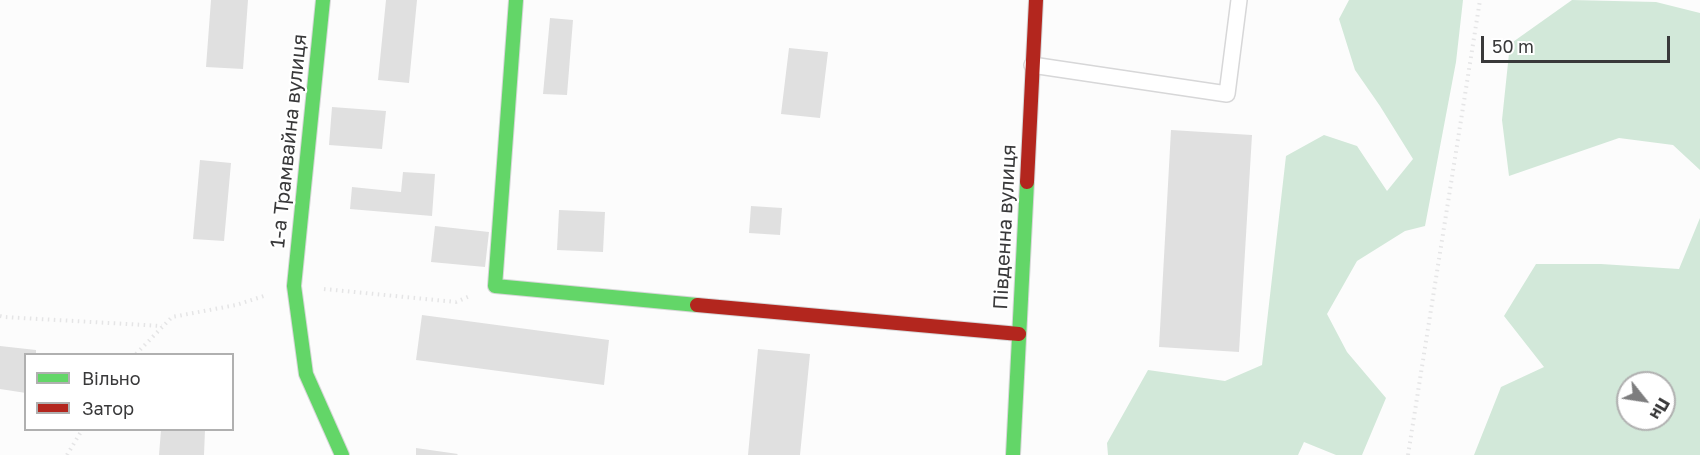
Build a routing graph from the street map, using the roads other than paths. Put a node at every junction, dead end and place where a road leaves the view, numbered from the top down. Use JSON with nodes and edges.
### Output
{"nodes":[{"id":1,"x":323,"y":0,"type":"edge"},
{"id":2,"x":516,"y":0,"type":"edge"},
{"id":3,"x":1036,"y":0,"type":"edge"},
{"id":4,"x":1239,"y":0,"type":"edge"},
{"id":5,"x":1032,"y":65,"type":"junction"},
{"id":6,"x":1019,"y":334,"type":"junction"},
{"id":7,"x":342,"y":455,"type":"edge"},
{"id":8,"x":1013,"y":455,"type":"edge"}],
"edges":[{"from":1,"to":7,"type":"street","name":"1-а Трамвайна вулиця"},
{"from":2,"to":6,"type":"street"},
{"from":3,"to":5,"type":"street","name":"Південна вулиця"},
{"from":4,"to":5,"type":"lane"},
{"from":5,"to":6,"type":"street","name":"Південна вулиця"},
{"from":6,"to":8,"type":"street","name":"Південна вулиця"}]}
